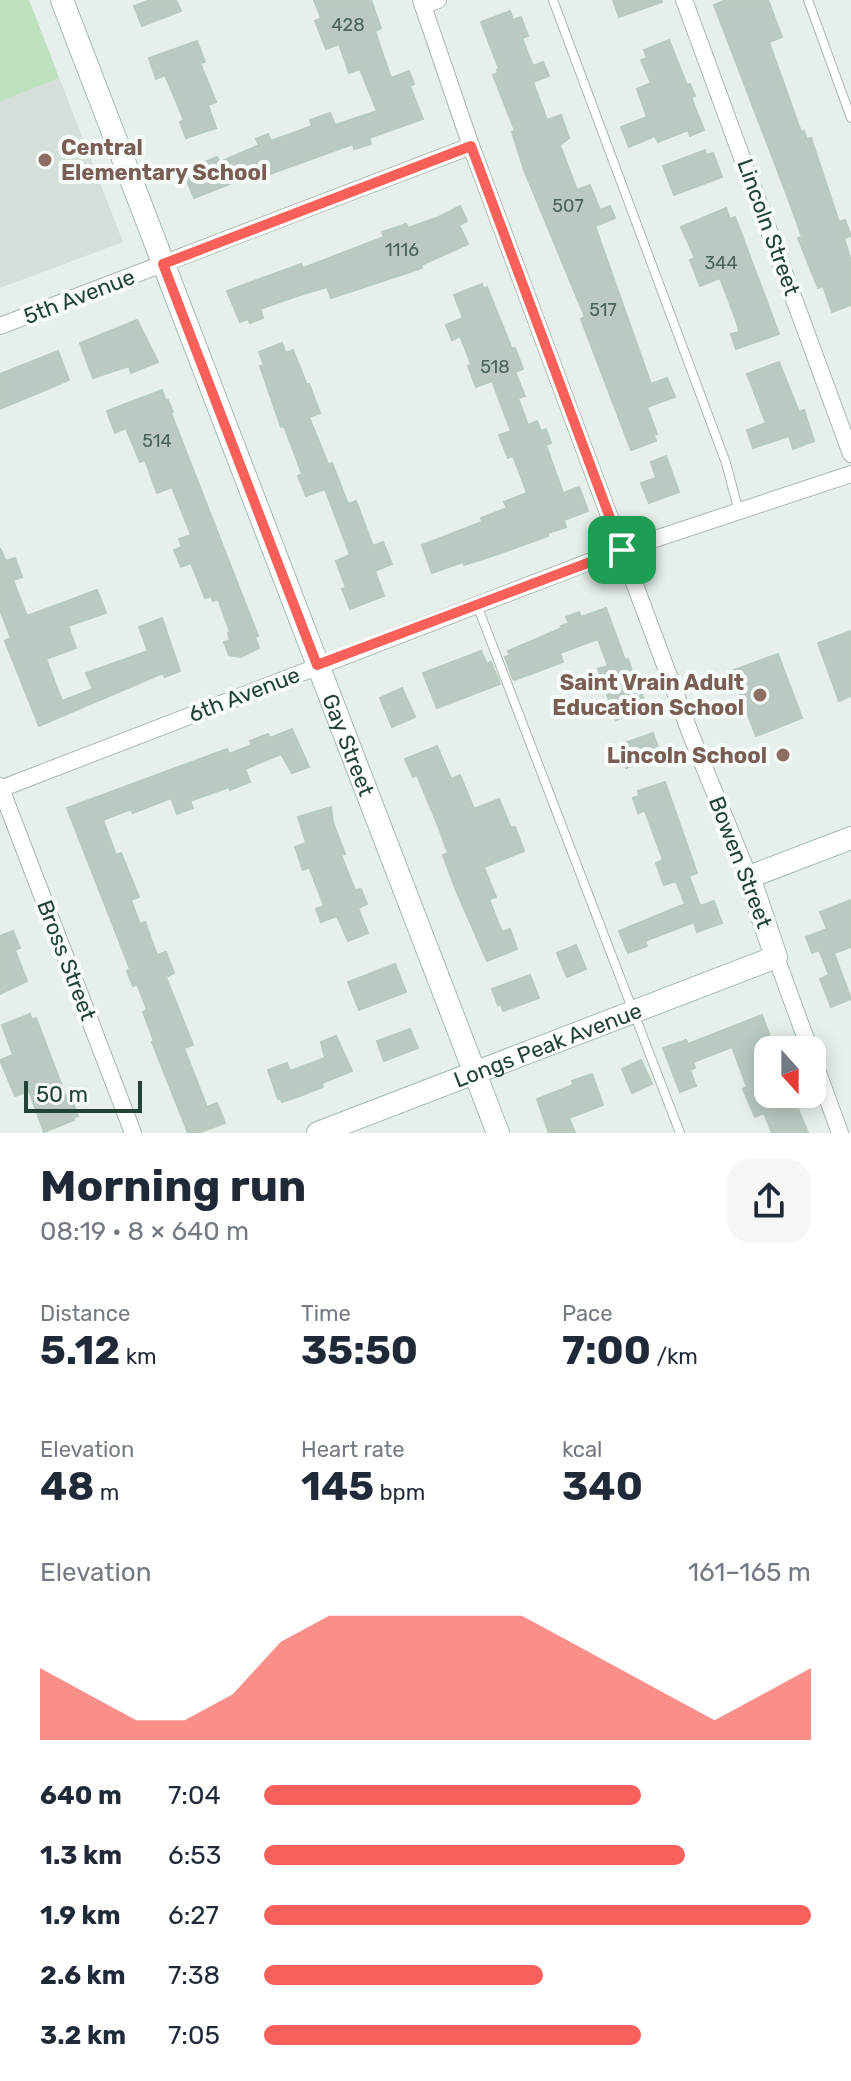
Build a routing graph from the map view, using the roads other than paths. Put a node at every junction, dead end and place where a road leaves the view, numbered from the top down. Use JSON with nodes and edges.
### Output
{"nodes":[{"id":1,"x":62,"y":0,"type":"edge"},
{"id":2,"x":553,"y":0,"type":"edge"},
{"id":3,"x":684,"y":0,"type":"edge"},
{"id":4,"x":808,"y":0,"type":"edge"},
{"id":5,"x":427,"y":2,"type":"edge"},
{"id":6,"x":851,"y":118,"type":"edge"},
{"id":7,"x":471,"y":146,"type":"junction"},
{"id":8,"x":163,"y":264,"type":"junction"},
{"id":9,"x":0,"y":326,"type":"edge"},
{"id":10,"x":851,"y":454,"type":"edge"},
{"id":11,"x":851,"y":474,"type":"edge"},
{"id":12,"x":739,"y":512,"type":"junction"},
{"id":13,"x":622,"y":550,"type":"junction"},
{"id":14,"x":477,"y":604,"type":"junction"},
{"id":15,"x":317,"y":665,"type":"junction"},
{"id":16,"x":0,"y":788,"type":"edge"},
{"id":17,"x":851,"y":838,"type":"edge"},
{"id":18,"x":749,"y":877,"type":"junction"},
{"id":19,"x":776,"y":957,"type":"junction"},
{"id":20,"x":633,"y":1012,"type":"junction"},
{"id":21,"x":805,"y":1036,"type":"edge"},
{"id":22,"x":475,"y":1072,"type":"junction"},
{"id":23,"x":826,"y":1094,"type":"edge"},
{"id":24,"x":133,"y":1133,"type":"edge"},
{"id":25,"x":318,"y":1133,"type":"edge"},
{"id":26,"x":498,"y":1133,"type":"edge"},
{"id":27,"x":680,"y":1133,"type":"edge"},
{"id":28,"x":840,"y":1133,"type":"edge"}],
"edges":[{"from":1,"to":8,"type":"street","name":"Gay Street"},
{"from":2,"to":12,"type":"lane"},
{"from":3,"to":10,"type":"street","name":"Lincoln Street"},
{"from":4,"to":6,"type":"lane"},
{"from":5,"to":7,"type":"street","name":"Bowen Street"},
{"from":7,"to":8,"type":"street","name":"5th Avenue"},
{"from":7,"to":13,"type":"street","name":"Bowen Street"},
{"from":8,"to":9,"type":"street","name":"5th Avenue"},
{"from":8,"to":15,"type":"street","name":"Gay Street"},
{"from":11,"to":12,"type":"street","name":"6th Avenue"},
{"from":12,"to":13,"type":"street","name":"6th Avenue"},
{"from":13,"to":14,"type":"street","name":"6th Avenue"},
{"from":13,"to":18,"type":"street","name":"Bowen Street"},
{"from":14,"to":15,"type":"street","name":"6th Avenue"},
{"from":14,"to":20,"type":"lane"},
{"from":15,"to":16,"type":"street","name":"6th Avenue"},
{"from":15,"to":22,"type":"street","name":"Gay Street"},
{"from":16,"to":24,"type":"street","name":"Bross Street"},
{"from":17,"to":18,"type":"street"},
{"from":18,"to":19,"type":"street","name":"Bowen Street"},
{"from":19,"to":20,"type":"street","name":"Longs Peak Avenue"},
{"from":19,"to":21,"type":"street","name":"Bowen Street"},
{"from":20,"to":22,"type":"street","name":"Longs Peak Avenue"},
{"from":20,"to":27,"type":"lane"},
{"from":22,"to":25,"type":"street","name":"Longs Peak Avenue"},
{"from":22,"to":26,"type":"street","name":"Gay Street"},
{"from":23,"to":28,"type":"street","name":"Bowen Street"}]}
